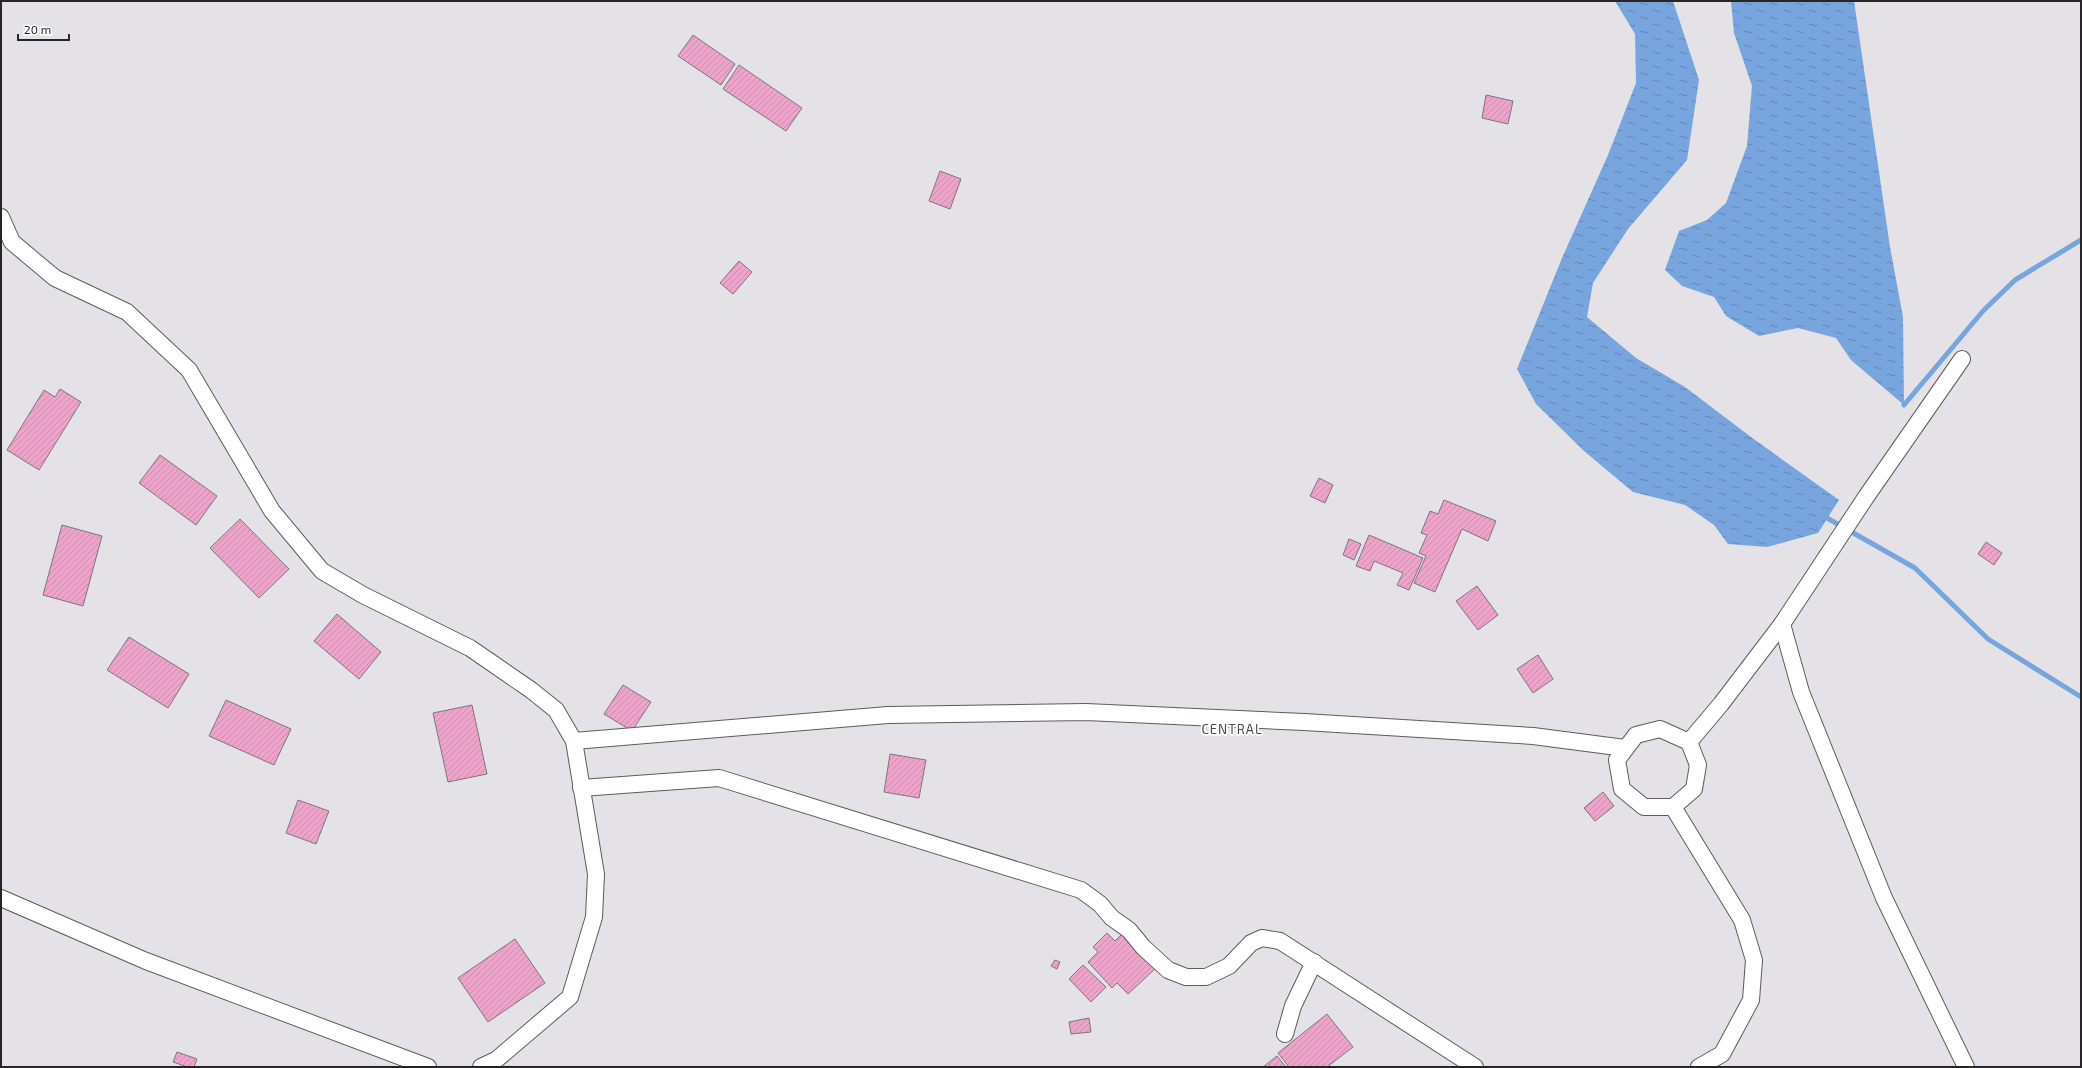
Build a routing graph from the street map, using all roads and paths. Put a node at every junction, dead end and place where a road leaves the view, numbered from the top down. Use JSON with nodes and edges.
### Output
{"nodes":[{"id":1,"x":1,"y":217,"type":"edge"},
{"id":2,"x":1962,"y":359,"type":"dead end"},
{"id":3,"x":1782,"y":624,"type":"junction"},
{"id":4,"x":574,"y":741,"type":"junction"},
{"id":5,"x":1689,"y":742,"type":"junction"},
{"id":6,"x":1625,"y":748,"type":"junction"},
{"id":7,"x":581,"y":788,"type":"junction"},
{"id":8,"x":1673,"y":807,"type":"junction"},
{"id":9,"x":1,"y":898,"type":"edge"},
{"id":10,"x":1314,"y":962,"type":"junction"},
{"id":11,"x":1285,"y":1034,"type":"dead end"},
{"id":12,"x":428,"y":1067,"type":"edge"},
{"id":13,"x":481,"y":1067,"type":"edge"},
{"id":14,"x":1474,"y":1067,"type":"edge"},
{"id":15,"x":1699,"y":1067,"type":"edge"},
{"id":16,"x":1966,"y":1067,"type":"edge"}],
"edges":[{"from":1,"to":4,"type":"street"},
{"from":2,"to":3,"type":"street"},
{"from":3,"to":5,"type":"street"},
{"from":3,"to":16,"type":"street"},
{"from":4,"to":6,"type":"street"},
{"from":4,"to":7,"type":"street"},
{"from":5,"to":6,"type":"street"},
{"from":5,"to":8,"type":"street"},
{"from":6,"to":8,"type":"street"},
{"from":7,"to":10,"type":"street"},
{"from":7,"to":13,"type":"street"},
{"from":8,"to":15,"type":"street"},
{"from":9,"to":12,"type":"street"},
{"from":10,"to":11,"type":"street"},
{"from":10,"to":14,"type":"street"}]}
